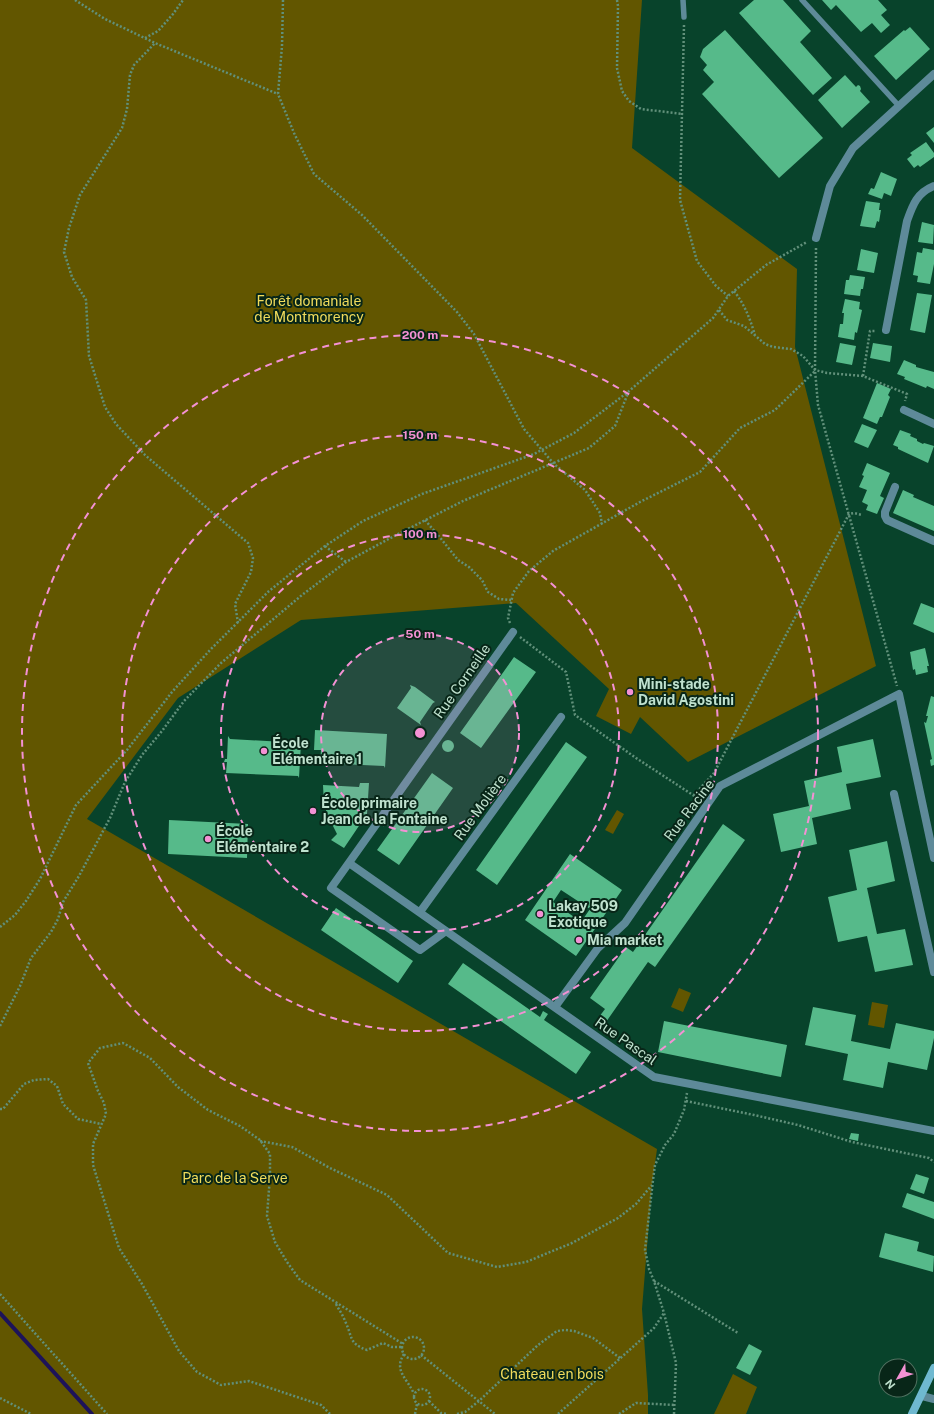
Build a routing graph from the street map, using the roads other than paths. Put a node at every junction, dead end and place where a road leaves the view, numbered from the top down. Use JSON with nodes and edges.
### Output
{"nodes":[{"id":1,"x":683,"y":0,"type":"edge"},
{"id":2,"x":802,"y":0,"type":"edge"},
{"id":3,"x":684,"y":17,"type":"road end"},
{"id":4,"x":934,"y":74,"type":"edge"},
{"id":5,"x":899,"y":106,"type":"junction"},
{"id":6,"x":934,"y":186,"type":"edge"},
{"id":7,"x":816,"y":238,"type":"road end"},
{"id":8,"x":886,"y":330,"type":"road end"},
{"id":9,"x":904,"y":410,"type":"road end"},
{"id":10,"x":934,"y":424,"type":"edge"},
{"id":11,"x":895,"y":487,"type":"dead end"},
{"id":12,"x":934,"y":541,"type":"edge"},
{"id":13,"x":513,"y":632,"type":"road end"},
{"id":14,"x":560,"y":717,"type":"dead end"},
{"id":15,"x":894,"y":794,"type":"dead end"},
{"id":16,"x":934,"y":858,"type":"edge"},
{"id":17,"x":349,"y":862,"type":"junction"},
{"id":18,"x":420,"y":912,"type":"junction"},
{"id":19,"x":446,"y":931,"type":"junction"},
{"id":20,"x":934,"y":972,"type":"edge"},
{"id":21,"x":555,"y":1007,"type":"junction"},
{"id":22,"x":934,"y":1131,"type":"edge"},
{"id":23,"x":934,"y":1368,"type":"edge"},
{"id":24,"x":922,"y":1396,"type":"junction"},
{"id":25,"x":934,"y":1399,"type":"edge"},
{"id":26,"x":912,"y":1414,"type":"edge"}],
"edges":[{"from":1,"to":3,"type":"lane"},
{"from":2,"to":5,"type":"lane"},
{"from":4,"to":5,"type":"street"},
{"from":5,"to":7,"type":"street"},
{"from":6,"to":8,"type":"street"},
{"from":9,"to":10,"type":"street"},
{"from":11,"to":12,"type":"street"},
{"from":13,"to":17,"type":"street","name":"Rue Corneille"},
{"from":14,"to":18,"type":"street","name":"Rue Molière"},
{"from":15,"to":20,"type":"street"},
{"from":16,"to":21,"type":"street","name":"Rue Racine"},
{"from":17,"to":18,"type":"street","name":"Rue Pascal"},
{"from":17,"to":19,"type":"street","name":"Rue Corneille"},
{"from":18,"to":19,"type":"street","name":"Rue Pascal"},
{"from":19,"to":21,"type":"street","name":"Rue Pascal"},
{"from":21,"to":22,"type":"street","name":"Rue Pascal"},
{"from":23,"to":24,"type":"main road"},
{"from":24,"to":25,"type":"street"},
{"from":24,"to":26,"type":"main road"}]}
